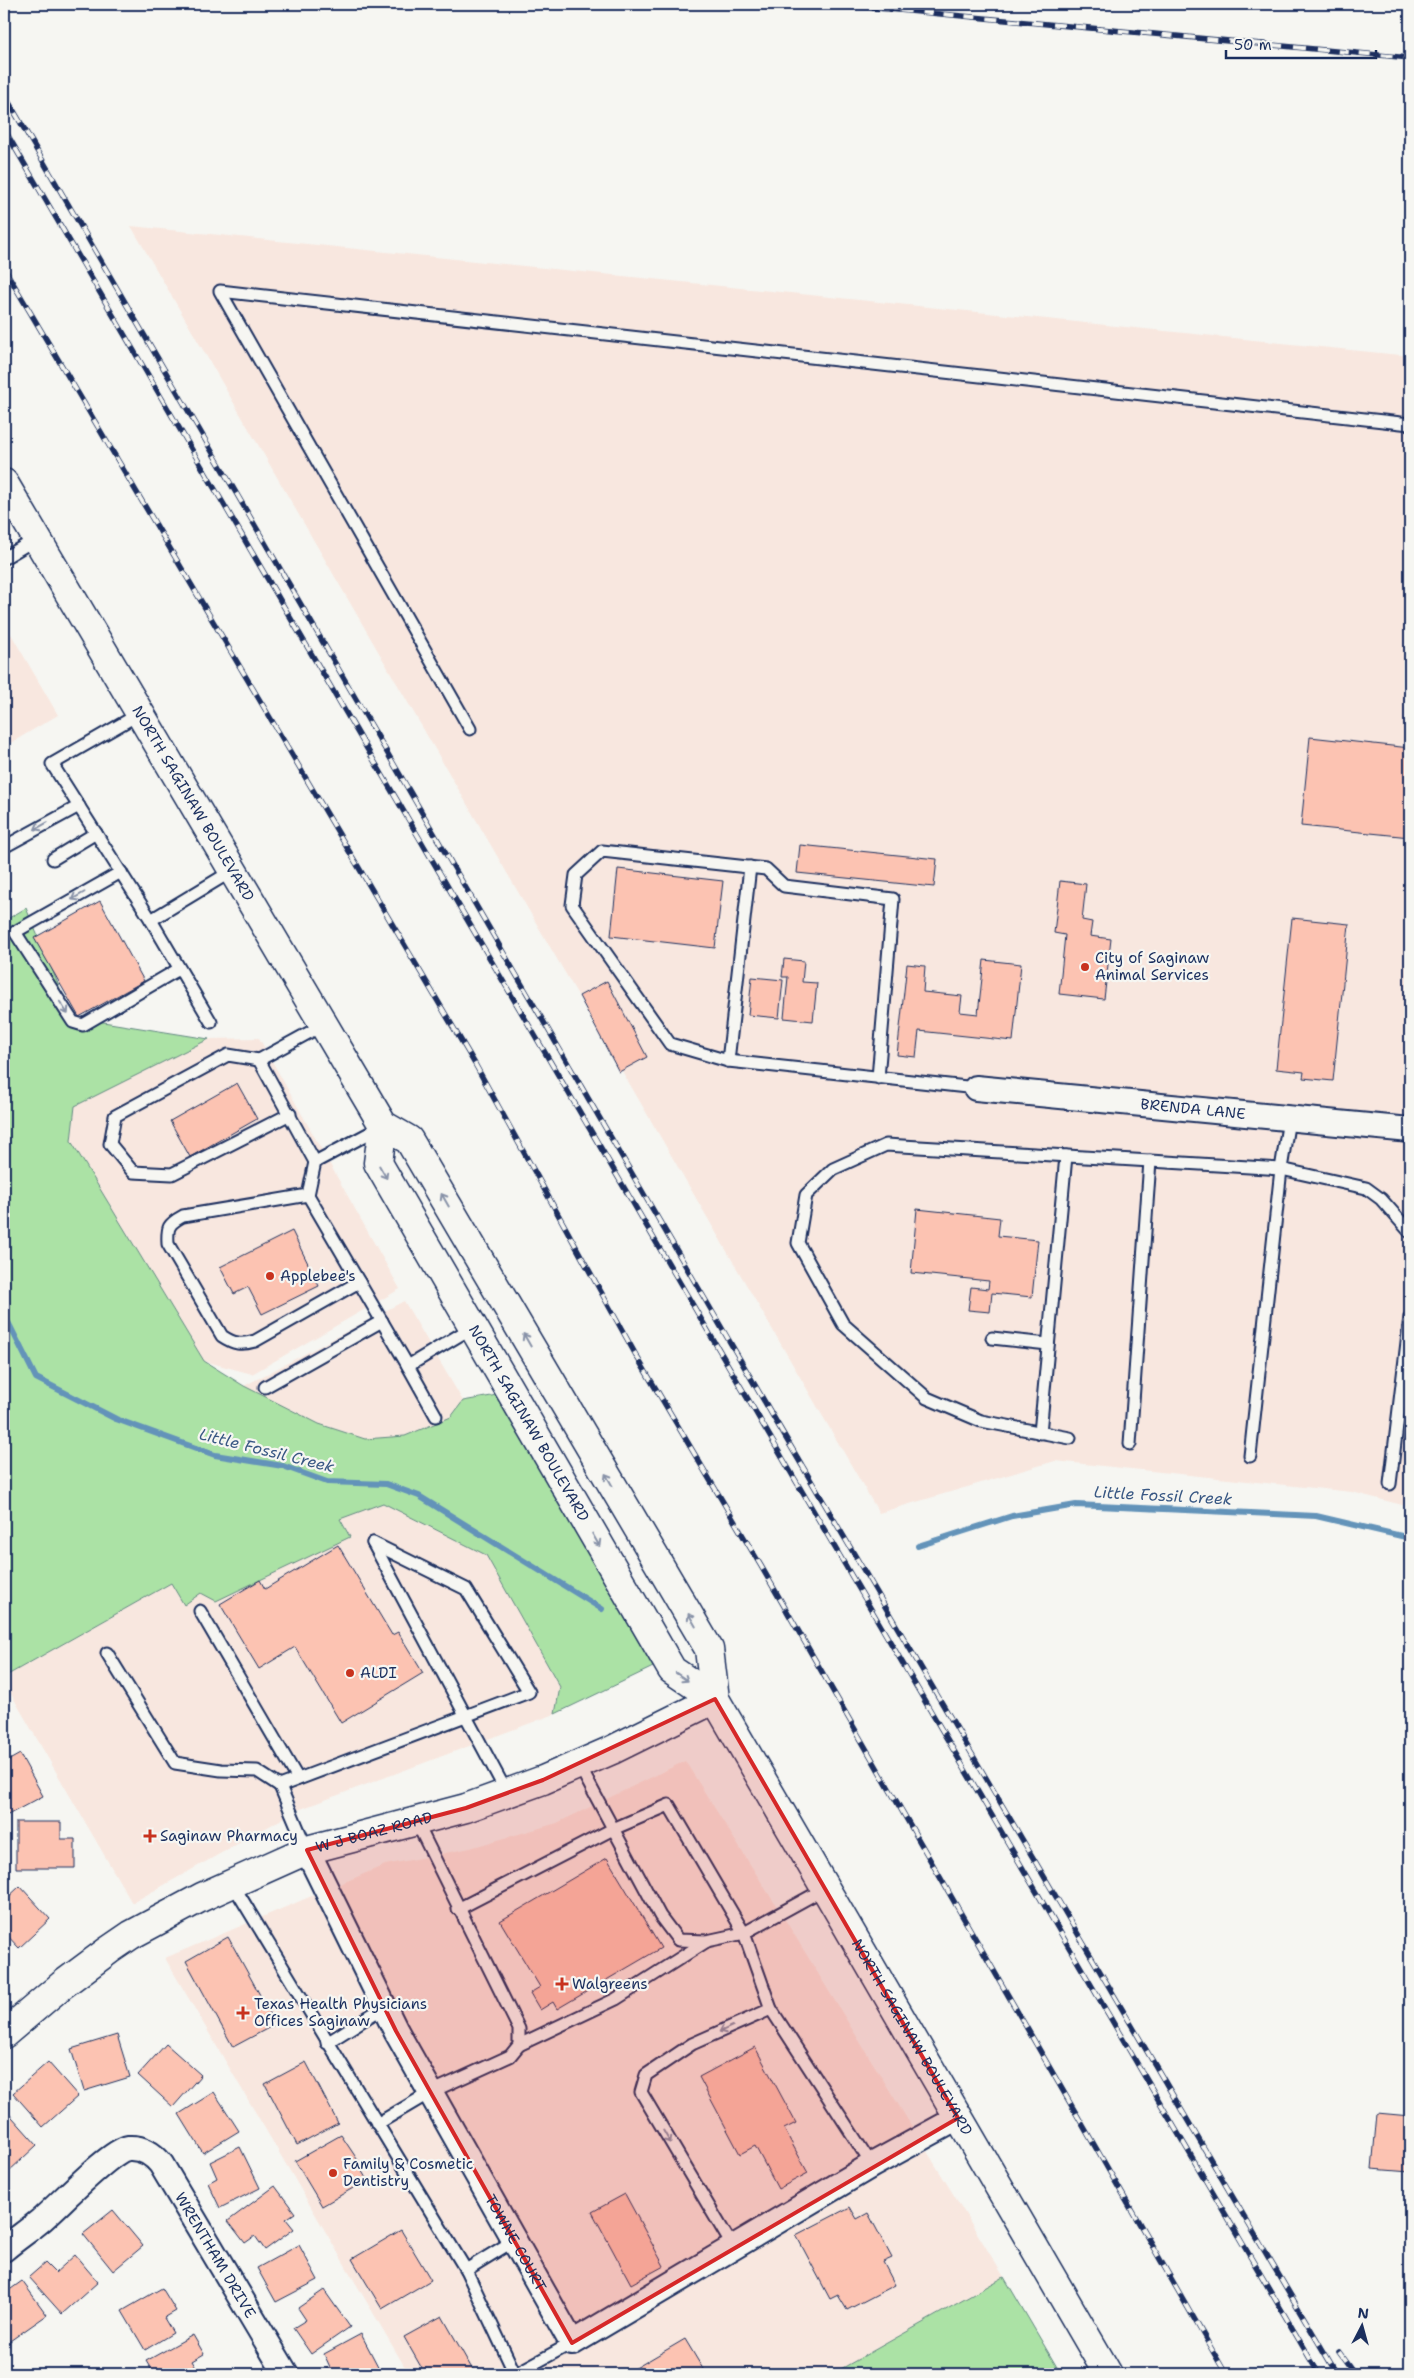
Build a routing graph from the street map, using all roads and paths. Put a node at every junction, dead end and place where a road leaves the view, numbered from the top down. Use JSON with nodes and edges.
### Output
{"nodes":[{"id":1,"x":1410,"y":424,"type":"edge"},
{"id":2,"x":4,"y":483,"type":"edge"},
{"id":3,"x":36,"y":539,"type":"junction"},
{"id":4,"x":4,"y":558,"type":"edge"},
{"id":5,"x":139,"y":714,"type":"junction"},
{"id":6,"x":470,"y":729,"type":"dead end"},
{"id":7,"x":79,"y":806,"type":"junction"},
{"id":8,"x":96,"y":833,"type":"junction"},
{"id":9,"x":4,"y":847,"type":"edge"},
{"id":10,"x":53,"y":859,"type":"dead end"},
{"id":11,"x":750,"y":867,"type":"junction"},
{"id":12,"x":232,"y":871,"type":"junction"},
{"id":13,"x":121,"y":872,"type":"junction"},
{"id":14,"x":151,"y":920,"type":"junction"},
{"id":15,"x":180,"y":969,"type":"junction"},
{"id":16,"x":211,"y":1022,"type":"dead end"},
{"id":17,"x":322,"y":1025,"type":"junction"},
{"id":18,"x":259,"y":1060,"type":"junction"},
{"id":19,"x":728,"y":1061,"type":"junction"},
{"id":20,"x":878,"y":1078,"type":"junction"},
{"id":21,"x":976,"y":1088,"type":"joint"},
{"id":22,"x":290,"y":1114,"type":"junction"},
{"id":23,"x":1289,"y":1119,"type":"junction"},
{"id":24,"x":383,"y":1125,"type":"junction"},
{"id":25,"x":1410,"y":1130,"type":"edge"},
{"id":26,"x":1066,"y":1156,"type":"junction"},
{"id":27,"x":1150,"y":1161,"type":"junction"},
{"id":28,"x":315,"y":1162,"type":"junction"},
{"id":29,"x":1282,"y":1169,"type":"junction"},
{"id":30,"x":308,"y":1195,"type":"junction"},
{"id":31,"x":1410,"y":1232,"type":"edge"},
{"id":32,"x":359,"y":1282,"type":"junction"},
{"id":33,"x":1410,"y":1317,"type":"edge"},
{"id":34,"x":382,"y":1321,"type":"junction"},
{"id":35,"x":473,"y":1328,"type":"junction"},
{"id":36,"x":992,"y":1338,"type":"dead end"},
{"id":37,"x":1048,"y":1344,"type":"junction"},
{"id":38,"x":408,"y":1366,"type":"junction"},
{"id":39,"x":266,"y":1387,"type":"dead end"},
{"id":40,"x":436,"y":1416,"type":"dead end"},
{"id":41,"x":1040,"y":1433,"type":"junction"},
{"id":42,"x":1070,"y":1438,"type":"dead end"},
{"id":43,"x":1130,"y":1444,"type":"dead end"},
{"id":44,"x":1250,"y":1456,"type":"dead end"},
{"id":45,"x":1390,"y":1484,"type":"dead end"},
{"id":46,"x":200,"y":1610,"type":"dead end"},
{"id":47,"x":107,"y":1653,"type":"dead end"},
{"id":48,"x":715,"y":1699,"type":"junction"},
{"id":49,"x":467,"y":1716,"type":"junction"},
{"id":50,"x":579,"y":1765,"type":"junction"},
{"id":51,"x":298,"y":1780,"type":"junction"},
{"id":52,"x":280,"y":1786,"type":"junction"},
{"id":53,"x":506,"y":1793,"type":"junction"},
{"id":54,"x":416,"y":1821,"type":"junction"},
{"id":55,"x":613,"y":1829,"type":"junction"},
{"id":56,"x":308,"y":1850,"type":"junction"},
{"id":57,"x":232,"y":1883,"type":"junction"},
{"id":58,"x":826,"y":1888,"type":"junction"},
{"id":59,"x":458,"y":1909,"type":"junction"},
{"id":60,"x":744,"y":1933,"type":"junction"},
{"id":61,"x":707,"y":1941,"type":"junction"},
{"id":62,"x":384,"y":2007,"type":"junction"},
{"id":63,"x":771,"y":2009,"type":"junction"},
{"id":64,"x":4,"y":2034,"type":"edge"},
{"id":65,"x":327,"y":2043,"type":"junction"},
{"id":66,"x":519,"y":2045,"type":"junction"},
{"id":67,"x":431,"y":2092,"type":"junction"},
{"id":68,"x":958,"y":2118,"type":"junction"},
{"id":69,"x":377,"y":2124,"type":"junction"},
{"id":70,"x":872,"y":2165,"type":"junction"},
{"id":71,"x":515,"y":2240,"type":"junction"},
{"id":72,"x":733,"y":2247,"type":"junction"},
{"id":73,"x":4,"y":2249,"type":"edge"},
{"id":74,"x":466,"y":2270,"type":"junction"},
{"id":75,"x":572,"y":2343,"type":"junction"},
{"id":76,"x":286,"y":2374,"type":"edge"},
{"id":77,"x":515,"y":2374,"type":"edge"},
{"id":78,"x":1108,"y":2374,"type":"edge"}],
"edges":[{"from":1,"to":6,"type":"lane"},
{"from":2,"to":3,"type":"main road","name":"NORTH SAGINAW BOULEVARD"},
{"from":3,"to":4,"type":"lane"},
{"from":3,"to":5,"type":"main road","name":"NORTH SAGINAW BOULEVARD"},
{"from":5,"to":7,"type":"lane"},
{"from":5,"to":12,"type":"main road","name":"NORTH SAGINAW BOULEVARD"},
{"from":7,"to":8,"type":"lane"},
{"from":7,"to":9,"type":"lane","one_way":true},
{"from":8,"to":10,"type":"lane"},
{"from":8,"to":13,"type":"lane"},
{"from":11,"to":19,"type":"lane"},
{"from":11,"to":19,"type":"lane"},
{"from":11,"to":20,"type":"lane"},
{"from":12,"to":14,"type":"lane"},
{"from":12,"to":17,"type":"main road","name":"NORTH SAGINAW BOULEVARD"},
{"from":13,"to":14,"type":"lane"},
{"from":13,"to":15,"type":"lane","one_way":true},
{"from":14,"to":15,"type":"lane"},
{"from":15,"to":16,"type":"lane"},
{"from":17,"to":18,"type":"lane"},
{"from":17,"to":24,"type":"main road","name":"NORTH SAGINAW BOULEVARD"},
{"from":18,"to":22,"type":"lane"},
{"from":18,"to":22,"type":"lane"},
{"from":19,"to":20,"type":"lane"},
{"from":20,"to":21,"type":"lane"},
{"from":21,"to":23,"type":"street","name":"BRENDA LANE"},
{"from":22,"to":28,"type":"lane"},
{"from":23,"to":25,"type":"street","name":"BRENDA LANE"},
{"from":23,"to":29,"type":"lane"},
{"from":24,"to":28,"type":"lane"},
{"from":24,"to":35,"type":"main road","name":"NORTH SAGINAW BOULEVARD","one_way":true},
{"from":48,"to":24,"type":"main road","name":"NORTH SAGINAW BOULEVARD","one_way":true},
{"from":26,"to":27,"type":"lane"},
{"from":26,"to":37,"type":"lane"},
{"from":26,"to":41,"type":"lane"},
{"from":27,"to":29,"type":"lane"},
{"from":27,"to":43,"type":"lane"},
{"from":28,"to":30,"type":"lane"},
{"from":29,"to":31,"type":"lane"},
{"from":29,"to":44,"type":"lane"},
{"from":30,"to":32,"type":"lane"},
{"from":30,"to":32,"type":"lane"},
{"from":32,"to":34,"type":"lane"},
{"from":33,"to":45,"type":"lane"},
{"from":34,"to":38,"type":"lane"},
{"from":34,"to":39,"type":"lane"},
{"from":35,"to":38,"type":"lane"},
{"from":35,"to":48,"type":"main road","name":"NORTH SAGINAW BOULEVARD","one_way":true},
{"from":36,"to":37,"type":"lane"},
{"from":37,"to":41,"type":"lane"},
{"from":38,"to":40,"type":"lane"},
{"from":41,"to":42,"type":"lane"},
{"from":46,"to":51,"type":"lane"},
{"from":47,"to":52,"type":"lane"},
{"from":48,"to":50,"type":"main road","name":"W J BOAZ ROAD"},
{"from":48,"to":58,"type":"main road","name":"NORTH SAGINAW BOULEVARD"},
{"from":49,"to":49,"type":"lane"},
{"from":49,"to":51,"type":"lane"},
{"from":49,"to":53,"type":"lane"},
{"from":50,"to":53,"type":"main road","name":"W J BOAZ ROAD"},
{"from":50,"to":55,"type":"lane"},
{"from":51,"to":52,"type":"lane"},
{"from":52,"to":56,"type":"lane"},
{"from":53,"to":54,"type":"main road","name":"W J BOAZ ROAD"},
{"from":54,"to":56,"type":"main road","name":"W J BOAZ ROAD"},
{"from":54,"to":59,"type":"lane"},
{"from":55,"to":59,"type":"lane"},
{"from":55,"to":60,"type":"lane"},
{"from":55,"to":61,"type":"lane"},
{"from":56,"to":57,"type":"main road","name":"W J BOAZ ROAD"},
{"from":56,"to":62,"type":"street","name":"TOWNE COURT"},
{"from":57,"to":64,"type":"main road","name":"W J BOAZ ROAD"},
{"from":57,"to":65,"type":"lane"},
{"from":58,"to":60,"type":"lane"},
{"from":58,"to":68,"type":"main road","name":"NORTH SAGINAW BOULEVARD"},
{"from":59,"to":66,"type":"lane"},
{"from":60,"to":61,"type":"lane"},
{"from":60,"to":63,"type":"lane"},
{"from":61,"to":66,"type":"lane"},
{"from":62,"to":65,"type":"lane"},
{"from":62,"to":67,"type":"street","name":"TOWNE COURT"},
{"from":63,"to":70,"type":"lane"},
{"from":63,"to":72,"type":"lane","one_way":true},
{"from":65,"to":69,"type":"lane"},
{"from":66,"to":67,"type":"lane"},
{"from":67,"to":69,"type":"lane"},
{"from":67,"to":71,"type":"street","name":"TOWNE COURT"},
{"from":68,"to":70,"type":"street"},
{"from":68,"to":78,"type":"main road","name":"NORTH SAGINAW BOULEVARD"},
{"from":69,"to":74,"type":"lane"},
{"from":70,"to":72,"type":"street"},
{"from":71,"to":74,"type":"lane"},
{"from":71,"to":75,"type":"street","name":"TOWNE COURT"},
{"from":72,"to":75,"type":"street"},
{"from":73,"to":76,"type":"street","name":"WRENTHAM DRIVE"},
{"from":74,"to":77,"type":"lane"},
{"from":75,"to":77,"type":"lane"}]}
